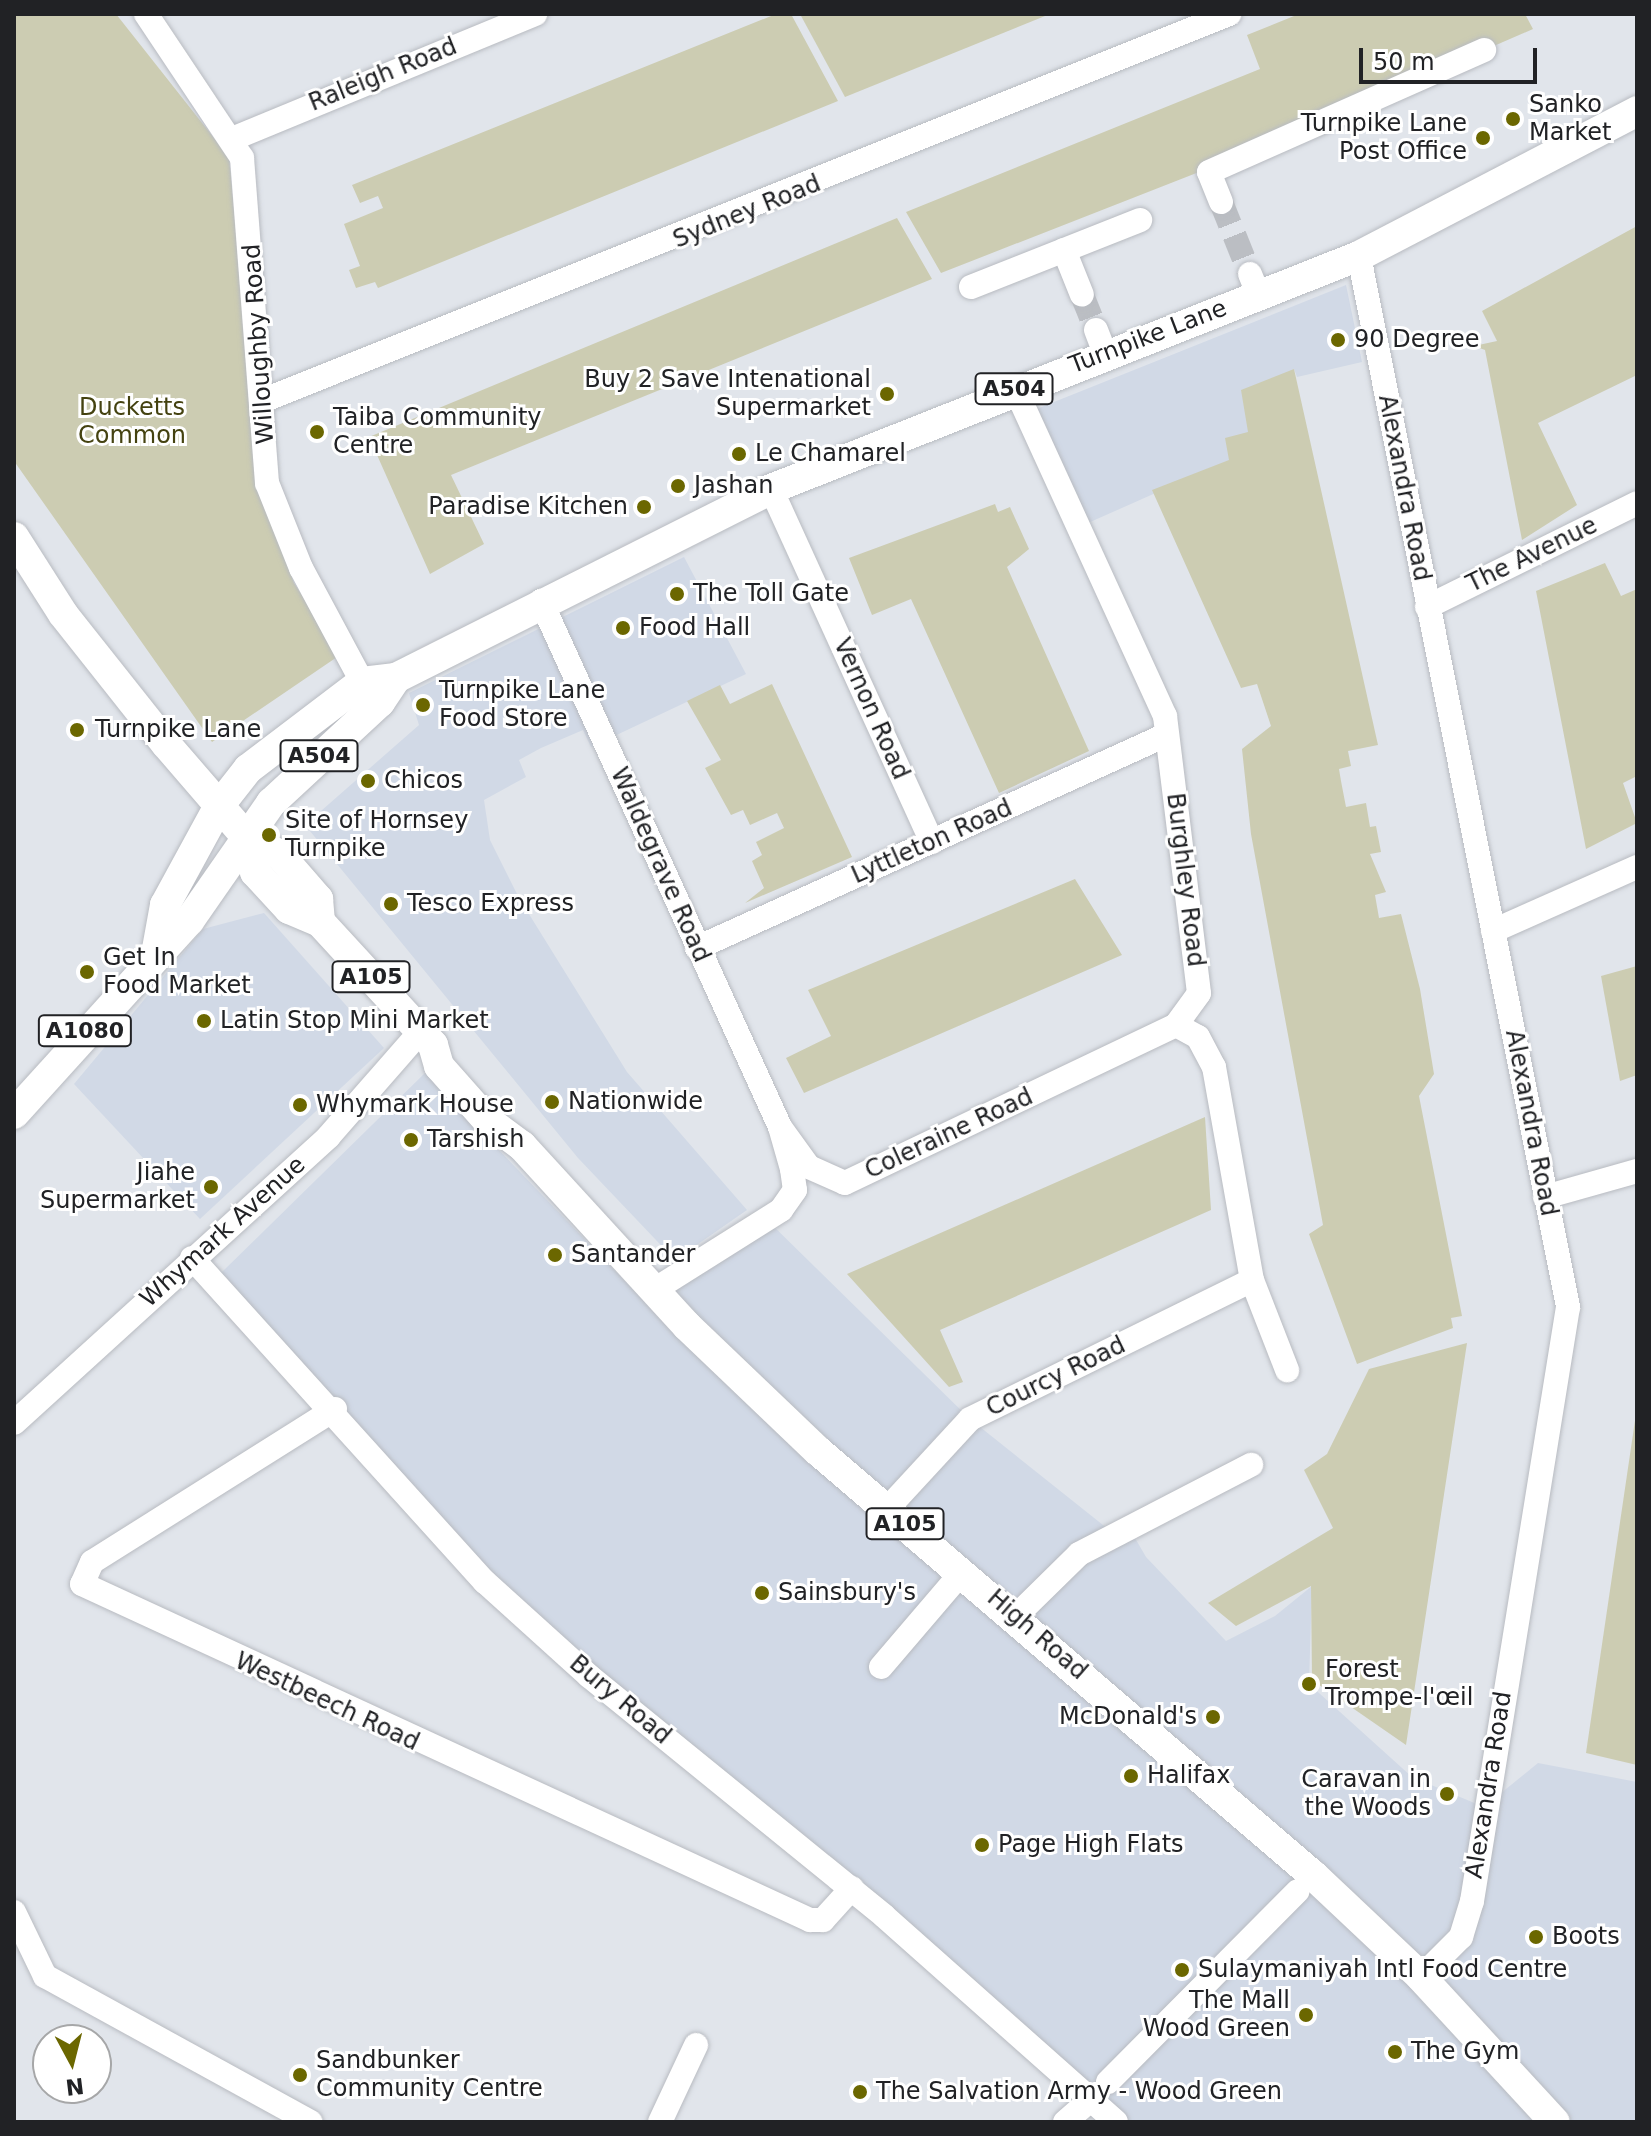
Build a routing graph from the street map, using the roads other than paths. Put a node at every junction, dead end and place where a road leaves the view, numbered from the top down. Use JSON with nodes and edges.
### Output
{"nodes":[{"id":1,"x":146,"y":14,"type":"edge"},
{"id":2,"x":535,"y":14,"type":"edge"},
{"id":3,"x":1229,"y":14,"type":"edge"},
{"id":4,"x":1484,"y":50,"type":"dead end"},
{"id":5,"x":1637,"y":111,"type":"edge"},
{"id":6,"x":232,"y":139,"type":"junction"},
{"id":7,"x":1221,"y":202,"type":"tunnel mouth"},
{"id":8,"x":1140,"y":220,"type":"dead end"},
{"id":9,"x":1064,"y":250,"type":"junction"},
{"id":10,"x":1359,"y":256,"type":"junction"},
{"id":11,"x":971,"y":287,"type":"dead end"},
{"id":12,"x":1082,"y":295,"type":"tunnel mouth"},
{"id":13,"x":1015,"y":388,"type":"junction"},
{"id":14,"x":262,"y":401,"type":"junction"},
{"id":15,"x":771,"y":489,"type":"junction"},
{"id":16,"x":1637,"y":503,"type":"edge"},
{"id":17,"x":14,"y":537,"type":"edge"},
{"id":18,"x":541,"y":601,"type":"junction"},
{"id":19,"x":1427,"y":607,"type":"junction"},
{"id":20,"x":396,"y":678,"type":"junction"},
{"id":21,"x":362,"y":682,"type":"junction"},
{"id":22,"x":1166,"y":735,"type":"junction"},
{"id":23,"x":219,"y":806,"type":"junction"},
{"id":24,"x":248,"y":839,"type":"junction"},
{"id":25,"x":932,"y":842,"type":"junction"},
{"id":26,"x":1637,"y":867,"type":"edge"},
{"id":27,"x":1493,"y":931,"type":"junction"},
{"id":28,"x":697,"y":948,"type":"junction"},
{"id":29,"x":157,"y":949,"type":"junction"},
{"id":30,"x":1176,"y":1025,"type":"junction"},
{"id":31,"x":427,"y":1038,"type":"junction"},
{"id":32,"x":14,"y":1114,"type":"edge"},
{"id":33,"x":780,"y":1127,"type":"junction"},
{"id":34,"x":1637,"y":1171,"type":"edge"},
{"id":35,"x":1545,"y":1197,"type":"junction"},
{"id":36,"x":192,"y":1258,"type":"junction"},
{"id":37,"x":1252,"y":1280,"type":"junction"},
{"id":38,"x":654,"y":1290,"type":"junction"},
{"id":39,"x":1287,"y":1370,"type":"dead end"},
{"id":40,"x":335,"y":1409,"type":"junction"},
{"id":41,"x":14,"y":1423,"type":"edge"},
{"id":42,"x":1251,"y":1465,"type":"dead end"},
{"id":43,"x":887,"y":1509,"type":"junction"},
{"id":44,"x":962,"y":1572,"type":"junction"},
{"id":45,"x":1016,"y":1616,"type":"junction"},
{"id":46,"x":881,"y":1667,"type":"dead end"},
{"id":47,"x":852,"y":1888,"type":"junction"},
{"id":48,"x":1298,"y":1891,"type":"dead end"},
{"id":49,"x":14,"y":1912,"type":"edge"},
{"id":50,"x":1421,"y":1977,"type":"junction"},
{"id":51,"x":696,"y":2045,"type":"dead end"},
{"id":52,"x":1108,"y":2082,"type":"dead end"},
{"id":53,"x":1090,"y":2100,"type":"junction"},
{"id":54,"x":311,"y":2122,"type":"edge"},
{"id":55,"x":660,"y":2122,"type":"edge"},
{"id":56,"x":1065,"y":2122,"type":"edge"},
{"id":57,"x":1116,"y":2122,"type":"edge"},
{"id":58,"x":1555,"y":2122,"type":"edge"}],
"edges":[{"from":1,"to":6,"type":"street","name":"Willoughby Road"},
{"from":2,"to":6,"type":"street","name":"Raleigh Road"},
{"from":3,"to":14,"type":"street","name":"Sydney Road"},
{"from":4,"to":7,"type":"street"},
{"from":5,"to":10,"type":"main road","name":"Turnpike Lane","number":"A504"},
{"from":6,"to":14,"type":"street","name":"Willoughby Road"},
{"from":8,"to":9,"type":"street"},
{"from":9,"to":11,"type":"street"},
{"from":9,"to":12,"type":"street"},
{"from":10,"to":13,"type":"main road","name":"Turnpike Lane","number":"A504"},
{"from":10,"to":19,"type":"street","name":"Alexandra Road"},
{"from":13,"to":15,"type":"main road","name":"Turnpike Lane","number":"A504"},
{"from":13,"to":22,"type":"street","name":"Burghley Road"},
{"from":14,"to":21,"type":"street","name":"Willoughby Road"},
{"from":15,"to":18,"type":"main road","name":"Turnpike Lane","number":"A504"},
{"from":15,"to":25,"type":"street","name":"Vernon Road"},
{"from":16,"to":19,"type":"street","name":"The Avenue"},
{"from":17,"to":23,"type":"main road","number":"A105"},
{"from":18,"to":20,"type":"main road","name":"Turnpike Lane","number":"A504"},
{"from":18,"to":28,"type":"street","name":"Waldegrave Road"},
{"from":19,"to":27,"type":"street","name":"Alexandra Road"},
{"from":20,"to":21,"type":"main road","name":"Turnpike Lane","number":"A504"},
{"from":20,"to":24,"type":"main road","name":"Turnpike Lane","number":"A504"},
{"from":21,"to":23,"type":"main road","number":"A504"},
{"from":22,"to":25,"type":"street","name":"Lyttleton Road"},
{"from":22,"to":30,"type":"street","name":"Burghley Road"},
{"from":23,"to":24,"type":"main road","name":"High Road","number":"A105"},
{"from":23,"to":29,"type":"main road"},
{"from":24,"to":29,"type":"main road","number":"A1080"},
{"from":24,"to":31,"type":"main road","name":"High Road","number":"A105"},
{"from":25,"to":28,"type":"street","name":"Lyttleton Road"},
{"from":26,"to":27,"type":"street"},
{"from":27,"to":35,"type":"street","name":"Alexandra Road"},
{"from":28,"to":33,"type":"street","name":"Waldegrave Road"},
{"from":29,"to":32,"type":"main road","number":"A1080"},
{"from":30,"to":33,"type":"street","name":"Coleraine Road"},
{"from":30,"to":37,"type":"street"},
{"from":31,"to":36,"type":"street","name":"Whymark Avenue"},
{"from":31,"to":38,"type":"main road","name":"High Road","number":"A105"},
{"from":33,"to":38,"type":"street"},
{"from":34,"to":35,"type":"street"},
{"from":35,"to":50,"type":"street","name":"Alexandra Road"},
{"from":36,"to":40,"type":"street","name":"Bury Road"},
{"from":36,"to":41,"type":"street","name":"Whymark Avenue"},
{"from":37,"to":39,"type":"street"},
{"from":37,"to":43,"type":"street","name":"Courcy Road"},
{"from":38,"to":43,"type":"main road","name":"High Road","number":"A105"},
{"from":40,"to":47,"type":"street","name":"Bury Road"},
{"from":40,"to":47,"type":"street","name":"Westbeech Road"},
{"from":42,"to":45,"type":"street"},
{"from":43,"to":44,"type":"main road","name":"High Road","number":"A105"},
{"from":44,"to":45,"type":"main road","name":"High Road","number":"A105"},
{"from":44,"to":46,"type":"street"},
{"from":45,"to":50,"type":"main road","name":"High Road","number":"A105"},
{"from":47,"to":53,"type":"street","name":"Bury Road"},
{"from":48,"to":52,"type":"street"},
{"from":49,"to":54,"type":"street"},
{"from":50,"to":58,"type":"main road","name":"High Road","number":"A105"},
{"from":51,"to":55,"type":"street"},
{"from":53,"to":56,"type":"street"},
{"from":53,"to":57,"type":"street","name":"Bury Road"}]}
